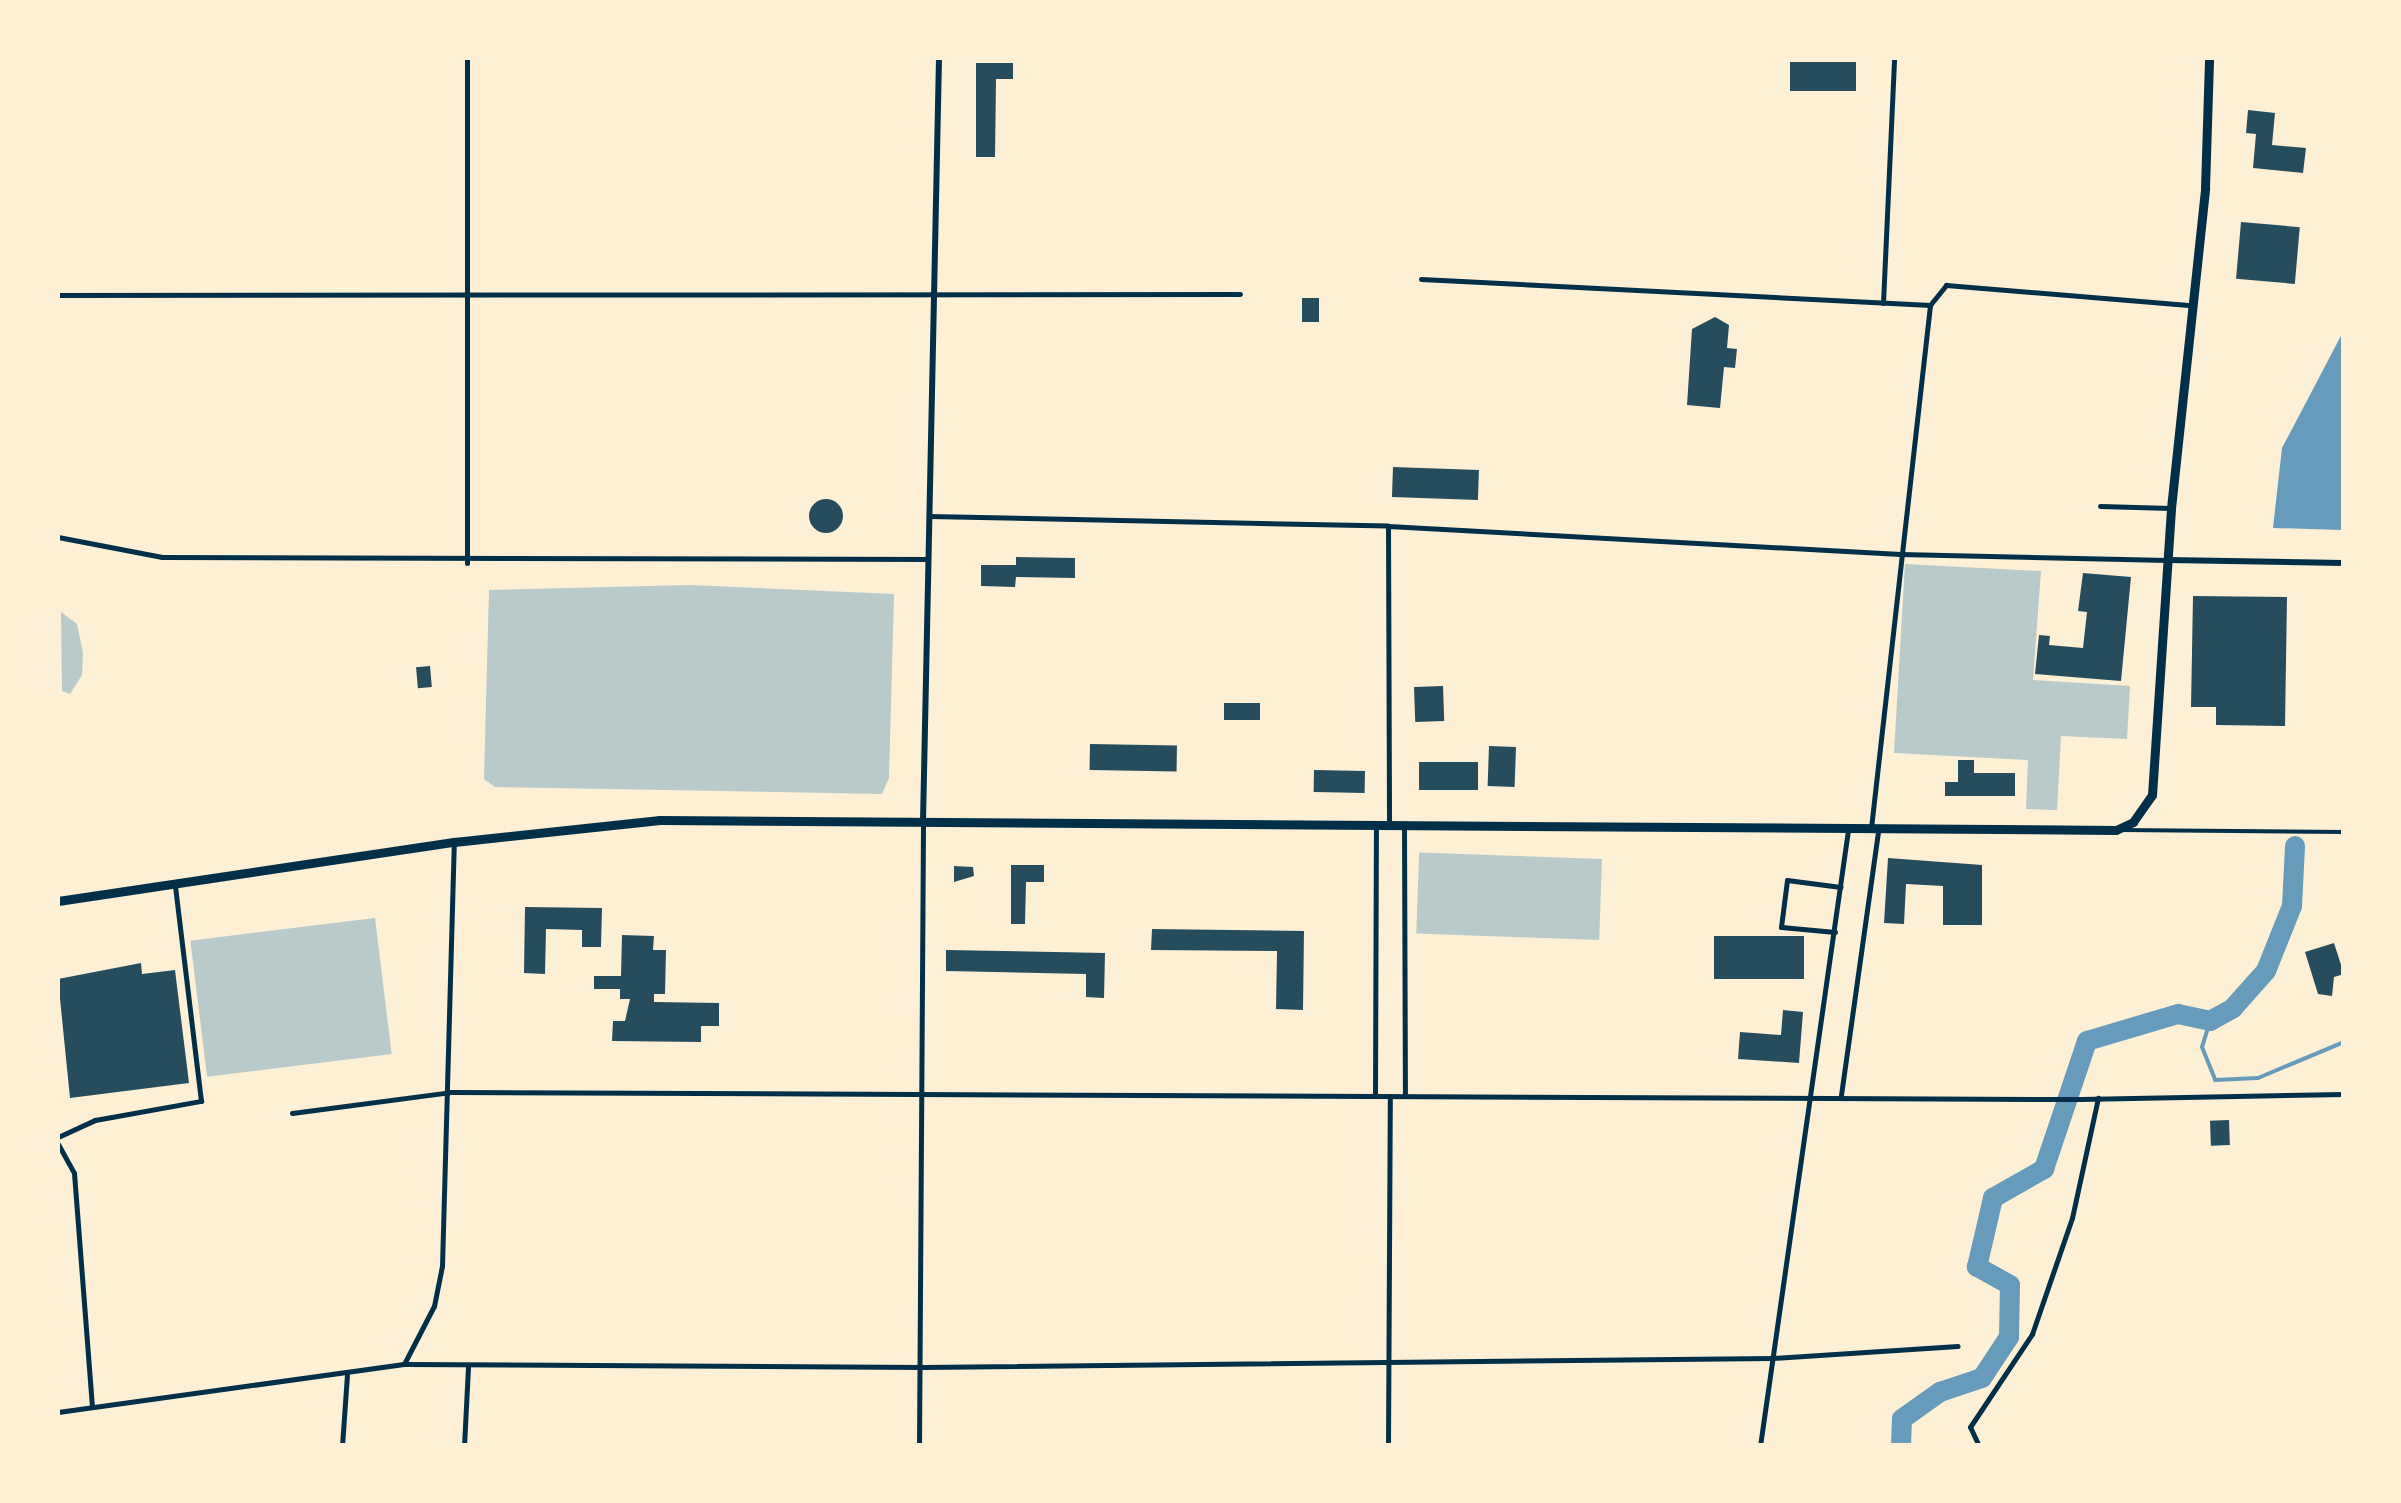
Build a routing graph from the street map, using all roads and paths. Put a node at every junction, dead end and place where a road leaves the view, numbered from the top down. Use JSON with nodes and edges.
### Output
{"nodes":[{"id":1,"x":466,"y":58,"type":"edge"},
{"id":2,"x":939,"y":58,"type":"edge"},
{"id":3,"x":1894,"y":58,"type":"edge"},
{"id":4,"x":2210,"y":58,"type":"edge"},
{"id":5,"x":1421,"y":279,"type":"dead end"},
{"id":6,"x":466,"y":291,"type":"junction"},
{"id":7,"x":1240,"y":294,"type":"dead end"},
{"id":8,"x":58,"y":295,"type":"edge"},
{"id":9,"x":932,"y":296,"type":"junction"},
{"id":10,"x":1883,"y":303,"type":"junction"},
{"id":11,"x":1930,"y":305,"type":"junction"},
{"id":12,"x":2192,"y":305,"type":"junction"},
{"id":13,"x":2100,"y":506,"type":"dead end"},
{"id":14,"x":2171,"y":508,"type":"junction"},
{"id":15,"x":929,"y":516,"type":"junction"},
{"id":16,"x":1388,"y":526,"type":"junction"},
{"id":17,"x":58,"y":537,"type":"edge"},
{"id":18,"x":1900,"y":554,"type":"junction"},
{"id":19,"x":927,"y":559,"type":"junction"},
{"id":20,"x":2168,"y":560,"type":"junction"},
{"id":21,"x":467,"y":563,"type":"junction"},
{"id":22,"x":2344,"y":563,"type":"edge"},
{"id":23,"x":924,"y":822,"type":"junction"},
{"id":24,"x":1376,"y":824,"type":"junction"},
{"id":25,"x":1389,"y":824,"type":"junction"},
{"id":26,"x":1404,"y":824,"type":"junction"},
{"id":27,"x":1848,"y":828,"type":"junction"},
{"id":28,"x":1875,"y":828,"type":"junction"},
{"id":29,"x":2116,"y":830,"type":"junction"},
{"id":30,"x":2344,"y":832,"type":"edge"},
{"id":31,"x":454,"y":842,"type":"junction"},
{"id":32,"x":175,"y":887,"type":"junction"},
{"id":33,"x":1841,"y":887,"type":"junction"},
{"id":34,"x":58,"y":902,"type":"edge"},
{"id":35,"x":1835,"y":932,"type":"junction"},
{"id":36,"x":922,"y":1090,"type":"junction"},
{"id":37,"x":451,"y":1092,"type":"junction"},
{"id":38,"x":1815,"y":1094,"type":"junction"},
{"id":39,"x":2344,"y":1094,"type":"edge"},
{"id":40,"x":1840,"y":1095,"type":"junction"},
{"id":41,"x":1390,"y":1096,"type":"junction"},
{"id":42,"x":1405,"y":1096,"type":"junction"},
{"id":43,"x":1375,"y":1097,"type":"junction"},
{"id":44,"x":2098,"y":1098,"type":"junction"},
{"id":45,"x":292,"y":1113,"type":"dead end"},
{"id":46,"x":58,"y":1141,"type":"edge"},
{"id":47,"x":1958,"y":1346,"type":"dead end"},
{"id":48,"x":1773,"y":1358,"type":"junction"},
{"id":49,"x":1387,"y":1361,"type":"junction"},
{"id":50,"x":404,"y":1364,"type":"junction"},
{"id":51,"x":468,"y":1366,"type":"junction"},
{"id":52,"x":923,"y":1368,"type":"junction"},
{"id":53,"x":347,"y":1374,"type":"junction"},
{"id":54,"x":92,"y":1406,"type":"junction"},
{"id":55,"x":58,"y":1412,"type":"edge"},
{"id":56,"x":342,"y":1446,"type":"edge"},
{"id":57,"x":464,"y":1446,"type":"edge"},
{"id":58,"x":919,"y":1446,"type":"edge"},
{"id":59,"x":1388,"y":1446,"type":"edge"},
{"id":60,"x":1760,"y":1446,"type":"edge"},
{"id":61,"x":1979,"y":1446,"type":"edge"}],
"edges":[{"from":1,"to":6,"type":"street"},
{"from":2,"to":9,"type":"street"},
{"from":3,"to":10,"type":"street"},
{"from":4,"to":12,"type":"main road"},
{"from":5,"to":10,"type":"street"},
{"from":6,"to":8,"type":"street"},
{"from":6,"to":9,"type":"street"},
{"from":6,"to":21,"type":"street"},
{"from":7,"to":9,"type":"street"},
{"from":9,"to":15,"type":"street"},
{"from":10,"to":11,"type":"street"},
{"from":11,"to":12,"type":"street"},
{"from":11,"to":18,"type":"street"},
{"from":12,"to":14,"type":"main road"},
{"from":13,"to":14,"type":"street"},
{"from":14,"to":20,"type":"main road"},
{"from":15,"to":16,"type":"street"},
{"from":15,"to":19,"type":"street"},
{"from":16,"to":18,"type":"street"},
{"from":16,"to":25,"type":"street"},
{"from":17,"to":21,"type":"street"},
{"from":18,"to":20,"type":"street"},
{"from":18,"to":28,"type":"street"},
{"from":19,"to":21,"type":"street"},
{"from":19,"to":23,"type":"street"},
{"from":20,"to":22,"type":"street"},
{"from":20,"to":29,"type":"main road"},
{"from":23,"to":24,"type":"main road"},
{"from":23,"to":31,"type":"main road"},
{"from":23,"to":36,"type":"street"},
{"from":24,"to":25,"type":"main road"},
{"from":24,"to":43,"type":"street"},
{"from":25,"to":26,"type":"main road"},
{"from":26,"to":27,"type":"main road"},
{"from":26,"to":42,"type":"street"},
{"from":27,"to":28,"type":"main road"},
{"from":27,"to":33,"type":"street"},
{"from":28,"to":29,"type":"main road"},
{"from":28,"to":40,"type":"street"},
{"from":29,"to":30,"type":"street"},
{"from":31,"to":32,"type":"main road"},
{"from":31,"to":37,"type":"street"},
{"from":32,"to":34,"type":"main road"},
{"from":32,"to":46,"type":"street"},
{"from":33,"to":35,"type":"street"},
{"from":33,"to":35,"type":"street"},
{"from":35,"to":38,"type":"street"},
{"from":36,"to":37,"type":"street"},
{"from":36,"to":43,"type":"street"},
{"from":36,"to":52,"type":"street"},
{"from":37,"to":45,"type":"street"},
{"from":37,"to":50,"type":"street"},
{"from":38,"to":40,"type":"street"},
{"from":38,"to":42,"type":"street"},
{"from":38,"to":48,"type":"street"},
{"from":39,"to":44,"type":"street"},
{"from":40,"to":44,"type":"street"},
{"from":41,"to":42,"type":"street"},
{"from":41,"to":43,"type":"street"},
{"from":41,"to":49,"type":"street"},
{"from":44,"to":61,"type":"street"},
{"from":46,"to":54,"type":"street"},
{"from":47,"to":48,"type":"street"},
{"from":48,"to":49,"type":"street"},
{"from":48,"to":60,"type":"street"},
{"from":49,"to":52,"type":"street"},
{"from":49,"to":59,"type":"street"},
{"from":50,"to":51,"type":"street"},
{"from":50,"to":53,"type":"street"},
{"from":51,"to":52,"type":"street"},
{"from":51,"to":57,"type":"street"},
{"from":52,"to":58,"type":"street"},
{"from":53,"to":54,"type":"street"},
{"from":53,"to":56,"type":"street"},
{"from":54,"to":55,"type":"street"}]}
